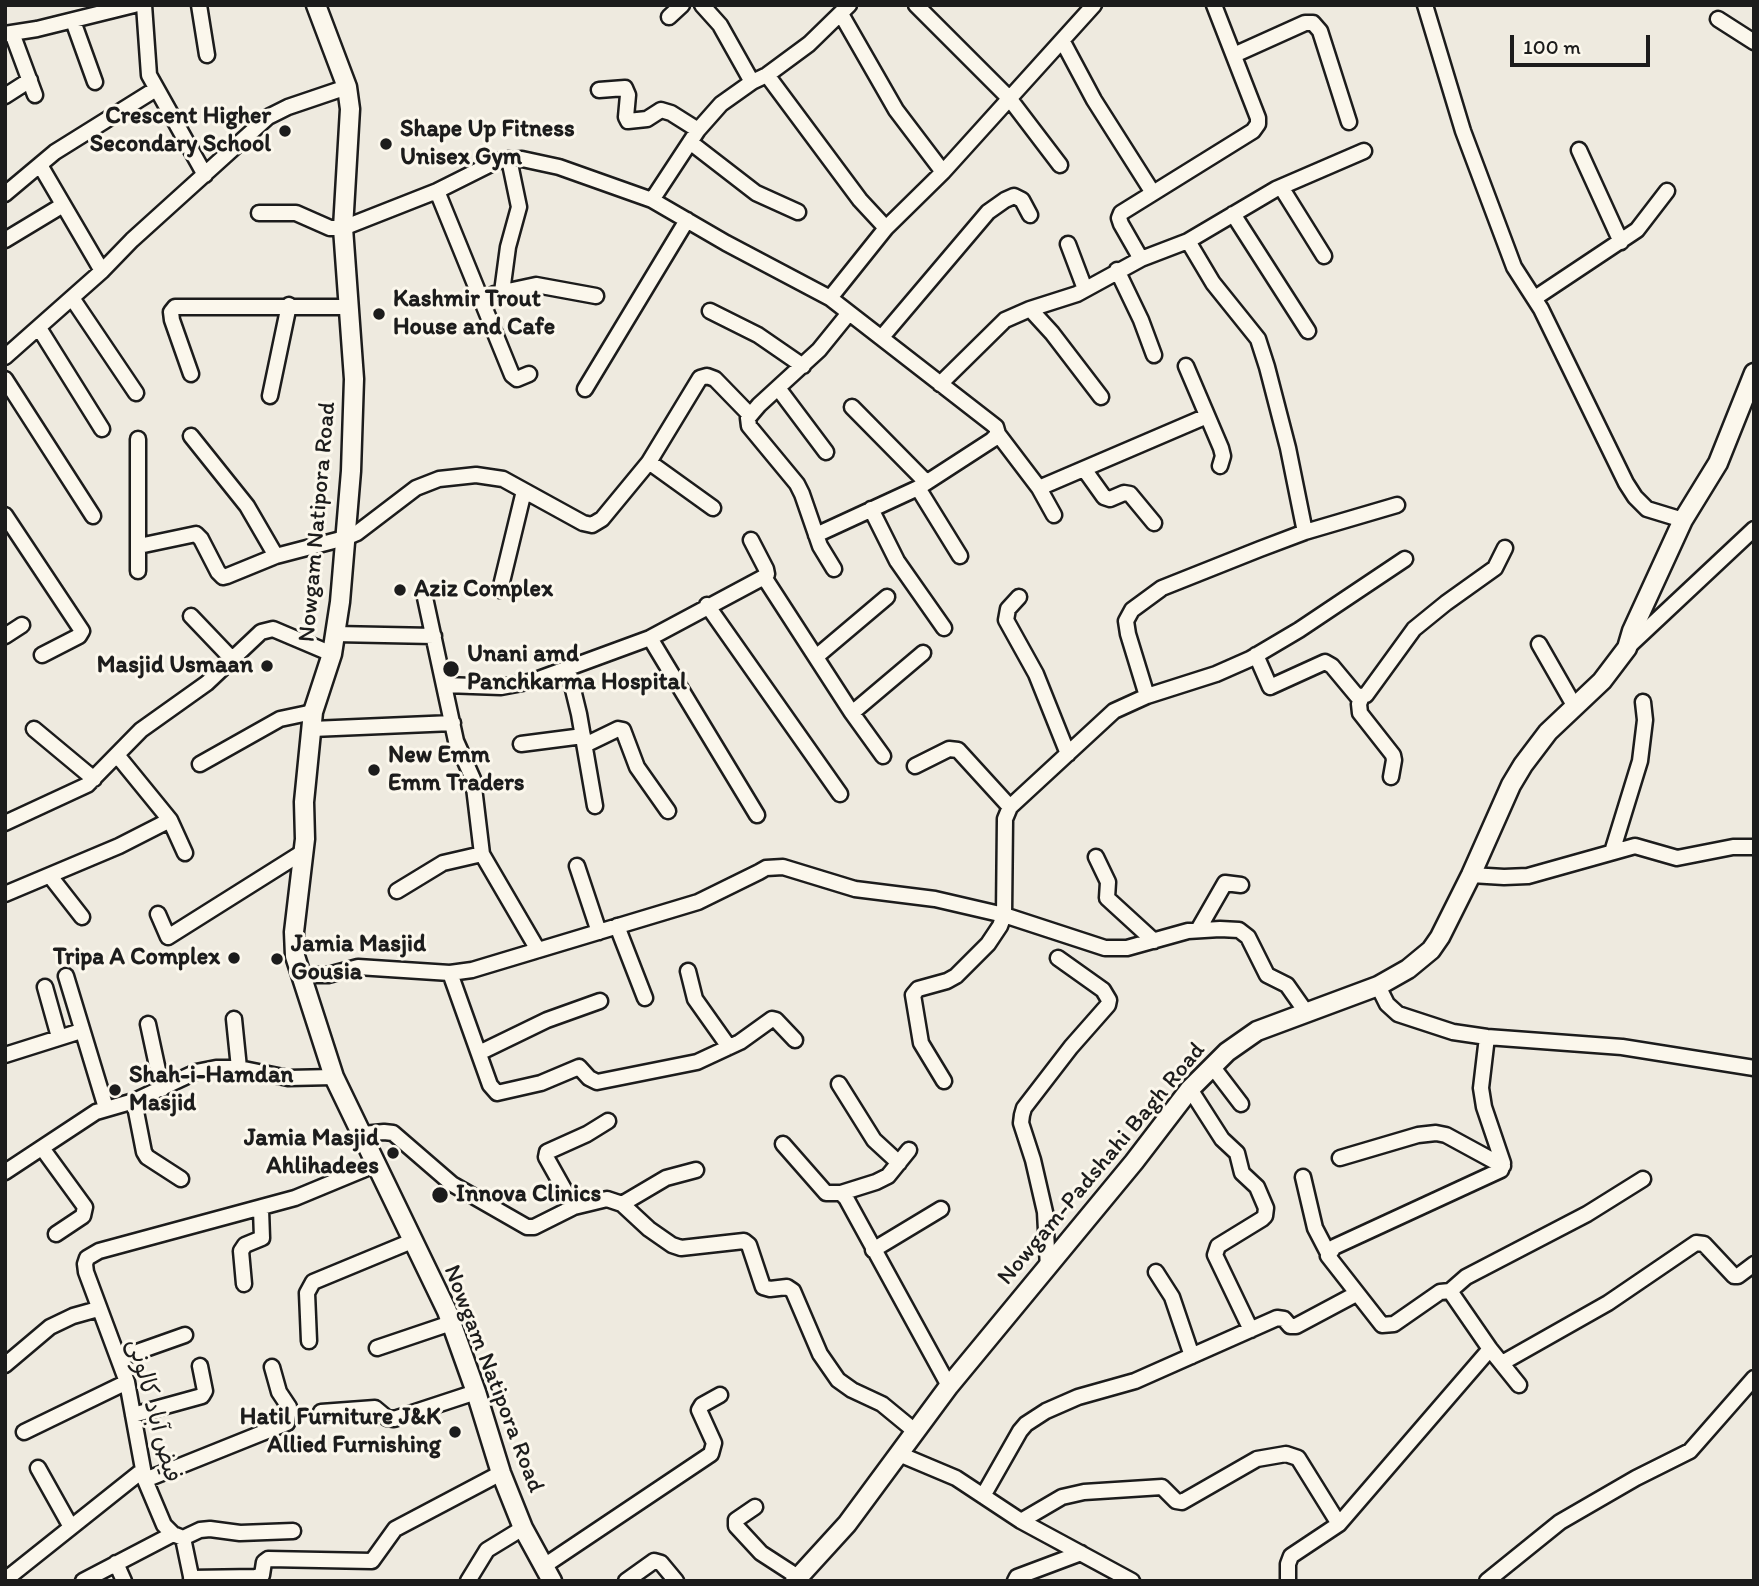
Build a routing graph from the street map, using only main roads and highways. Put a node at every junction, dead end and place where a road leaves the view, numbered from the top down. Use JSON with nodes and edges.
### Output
{"nodes":[{"id":1,"x":316,"y":5,"type":"edge"},
{"id":2,"x":1754,"y":373,"type":"edge"},
{"id":3,"x":548,"y":1573,"type":"edge"},
{"id":4,"x":796,"y":1579,"type":"edge"}],
"edges":[{"from":1,"to":3,"type":"main road","name":"Nowgam Natipora Road"},
{"from":2,"to":4,"type":"main road","name":"Nowgam-Padshahi Bagh Road"}]}
